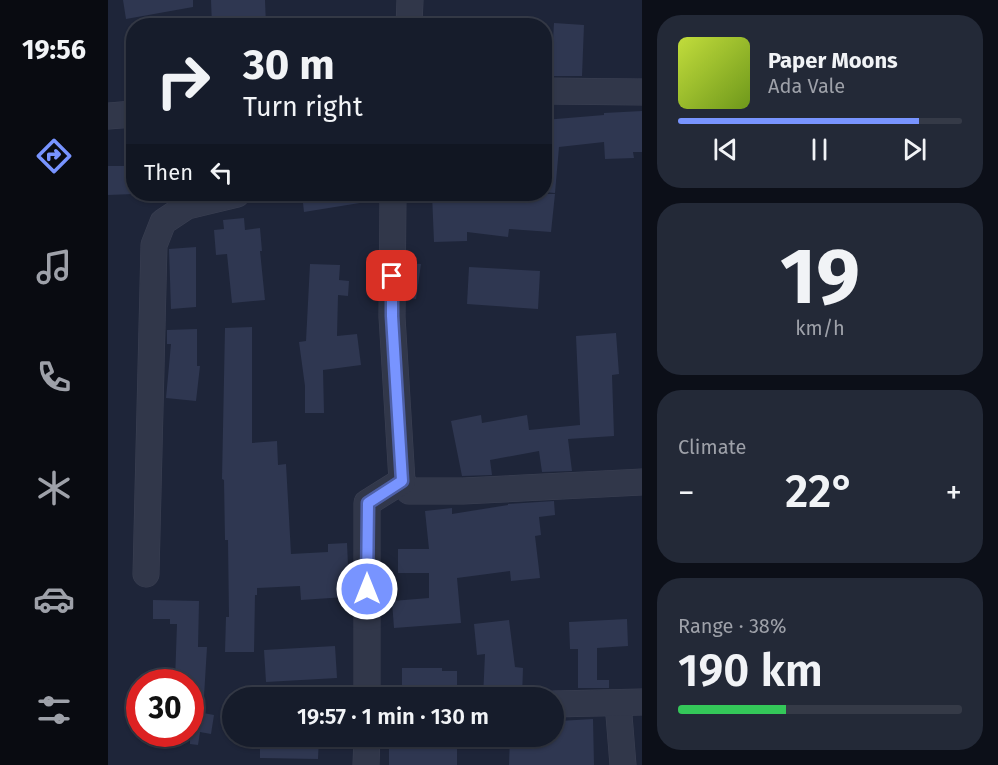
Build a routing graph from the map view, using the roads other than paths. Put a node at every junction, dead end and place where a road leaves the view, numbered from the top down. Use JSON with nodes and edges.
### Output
{"nodes":[{"id":1,"x":410,"y":0,"type":"edge"},
{"id":2,"x":409,"y":18,"type":"edge"},
{"id":3,"x":552,"y":91,"type":"edge"},
{"id":4,"x":642,"y":92,"type":"edge"},
{"id":5,"x":126,"y":115,"type":"edge"},
{"id":6,"x":108,"y":116,"type":"edge"},
{"id":7,"x":208,"y":201,"type":"edge"},
{"id":8,"x":393,"y":201,"type":"edge"},
{"id":9,"x":402,"y":481,"type":"junction"},
{"id":10,"x":642,"y":482,"type":"edge"},
{"id":11,"x":146,"y":574,"type":"dead end"},
{"id":12,"x":367,"y":687,"type":"edge"},
{"id":13,"x":630,"y":703,"type":"edge"},
{"id":14,"x":564,"y":704,"type":"edge"},
{"id":15,"x":367,"y":747,"type":"edge"},
{"id":16,"x":366,"y":765,"type":"edge"},
{"id":17,"x":623,"y":765,"type":"edge"}],
"edges":[{"from":1,"to":2,"type":"street"},
{"from":3,"to":4,"type":"street"},
{"from":5,"to":6,"type":"street"},
{"from":7,"to":11,"type":"street"},
{"from":8,"to":9,"type":"street"},
{"from":9,"to":10,"type":"street"},
{"from":9,"to":12,"type":"street"},
{"from":13,"to":14,"type":"street"},
{"from":13,"to":17,"type":"street"},
{"from":15,"to":16,"type":"street"}]}
